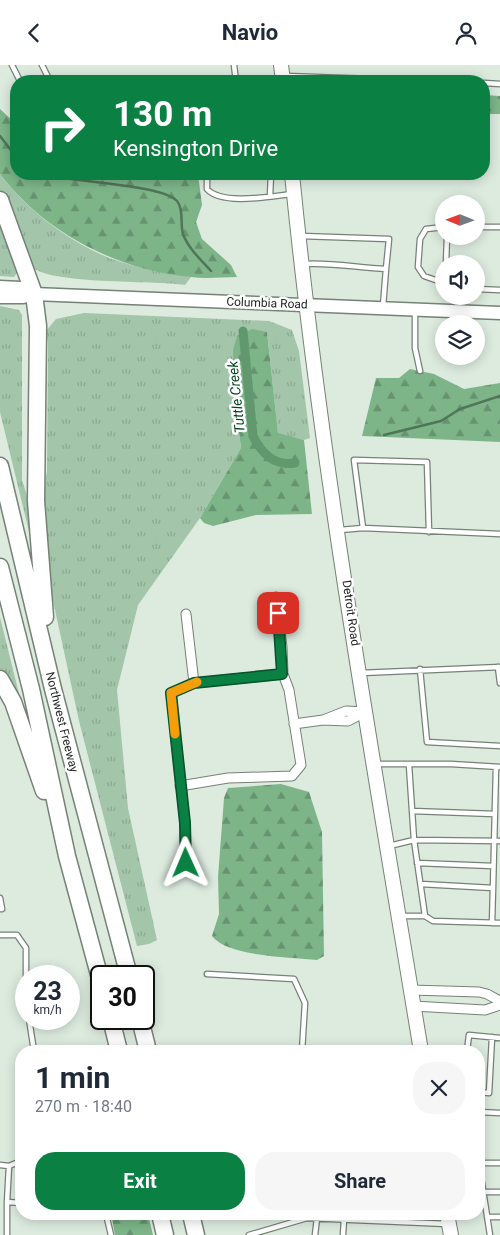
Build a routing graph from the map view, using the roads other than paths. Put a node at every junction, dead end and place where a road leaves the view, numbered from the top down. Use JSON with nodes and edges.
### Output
{"nodes":[{"id":1,"x":282,"y":74,"type":"edge"},
{"id":2,"x":303,"y":75,"type":"edge"},
{"id":3,"x":207,"y":180,"type":"edge"},
{"id":4,"x":271,"y":180,"type":"edge"},
{"id":5,"x":293,"y":180,"type":"edge"},
{"id":6,"x":294,"y":194,"type":"junction"},
{"id":7,"x":270,"y":196,"type":"junction"},
{"id":8,"x":0,"y":200,"type":"edge"},
{"id":9,"x":485,"y":227,"type":"edge"},
{"id":10,"x":500,"y":227,"type":"edge"},
{"id":11,"x":435,"y":228,"type":"edge"},
{"id":12,"x":298,"y":236,"type":"junction"},
{"id":13,"x":301,"y":264,"type":"junction"},
{"id":14,"x":386,"y":269,"type":"junction"},
{"id":15,"x":435,"y":280,"type":"edge"},
{"id":16,"x":0,"y":287,"type":"edge"},
{"id":17,"x":485,"y":289,"type":"edge"},
{"id":18,"x":500,"y":290,"type":"edge"},
{"id":19,"x":34,"y":294,"type":"junction"},
{"id":20,"x":0,"y":297,"type":"edge"},
{"id":21,"x":305,"y":304,"type":"junction"},
{"id":22,"x":383,"y":308,"type":"junction"},
{"id":23,"x":416,"y":309,"type":"junction"},
{"id":24,"x":500,"y":313,"type":"edge"},
{"id":25,"x":420,"y":371,"type":"dead end"},
{"id":26,"x":0,"y":466,"type":"edge"},
{"id":27,"x":363,"y":528,"type":"junction"},
{"id":28,"x":338,"y":531,"type":"junction"},
{"id":29,"x":429,"y":532,"type":"junction"},
{"id":30,"x":500,"y":534,"type":"edge"},
{"id":31,"x":0,"y":567,"type":"edge"},
{"id":32,"x":276,"y":597,"type":"dead end"},
{"id":33,"x":186,"y":614,"type":"dead end"},
{"id":34,"x":499,"y":667,"type":"edge"},
{"id":35,"x":420,"y":669,"type":"junction"},
{"id":36,"x":360,"y":673,"type":"junction"},
{"id":37,"x":282,"y":674,"type":"junction"},
{"id":38,"x":0,"y":679,"type":"edge"},
{"id":39,"x":194,"y":683,"type":"junction"},
{"id":40,"x":500,"y":683,"type":"edge"},
{"id":41,"x":53,"y":689,"type":"junction"},
{"id":42,"x":365,"y":712,"type":"junction"},
{"id":43,"x":294,"y":724,"type":"junction"},
{"id":44,"x":500,"y":746,"type":"edge"},
{"id":45,"x":374,"y":764,"type":"junction"},
{"id":46,"x":409,"y":765,"type":"junction"},
{"id":47,"x":498,"y":767,"type":"edge"},
{"id":48,"x":180,"y":786,"type":"junction"},
{"id":49,"x":412,"y":811,"type":"junction"},
{"id":50,"x":495,"y":814,"type":"junction"},
{"id":51,"x":414,"y":840,"type":"junction"},
{"id":52,"x":494,"y":840,"type":"junction"},
{"id":53,"x":500,"y":841,"type":"edge"},
{"id":54,"x":387,"y":846,"type":"junction"},
{"id":55,"x":67,"y":855,"type":"junction"},
{"id":56,"x":186,"y":863,"type":"dead end"},
{"id":57,"x":418,"y":863,"type":"junction"},
{"id":58,"x":493,"y":866,"type":"junction"},
{"id":59,"x":421,"y":884,"type":"junction"},
{"id":60,"x":493,"y":888,"type":"junction"},
{"id":61,"x":0,"y":898,"type":"edge"},
{"id":62,"x":0,"y":909,"type":"edge"},
{"id":63,"x":399,"y":916,"type":"junction"},
{"id":64,"x":426,"y":916,"type":"junction"},
{"id":65,"x":492,"y":923,"type":"junction"},
{"id":66,"x":500,"y":923,"type":"edge"},
{"id":67,"x":0,"y":935,"type":"edge"},
{"id":68,"x":26,"y":965,"type":"edge"},
{"id":69,"x":97,"y":965,"type":"edge"},
{"id":70,"x":126,"y":965,"type":"edge"},
{"id":71,"x":207,"y":974,"type":"dead end"},
{"id":72,"x":411,"y":990,"type":"junction"},
{"id":73,"x":500,"y":1003,"type":"edge"},
{"id":74,"x":413,"y":1006,"type":"junction"},
{"id":75,"x":31,"y":1030,"type":"edge"},
{"id":76,"x":114,"y":1030,"type":"edge"},
{"id":77,"x":143,"y":1030,"type":"edge"},
{"id":78,"x":492,"y":1037,"type":"junction"},
{"id":79,"x":500,"y":1038,"type":"edge"},
{"id":80,"x":33,"y":1045,"type":"edge"},
{"id":81,"x":118,"y":1045,"type":"edge"},
{"id":82,"x":146,"y":1045,"type":"edge"},
{"id":83,"x":302,"y":1045,"type":"edge"},
{"id":84,"x":420,"y":1045,"type":"edge"},
{"id":85,"x":468,"y":1045,"type":"edge"},
{"id":86,"x":485,"y":1093,"type":"edge"},
{"id":87,"x":485,"y":1113,"type":"edge"},
{"id":88,"x":500,"y":1113,"type":"edge"},
{"id":89,"x":485,"y":1163,"type":"edge"},
{"id":90,"x":500,"y":1163,"type":"edge"},
{"id":91,"x":15,"y":1164,"type":"edge"},
{"id":92,"x":0,"y":1165,"type":"edge"},
{"id":93,"x":9,"y":1166,"type":"junction"},
{"id":94,"x":485,"y":1192,"type":"edge"},
{"id":95,"x":500,"y":1192,"type":"edge"},
{"id":96,"x":7,"y":1202,"type":"junction"},
{"id":97,"x":15,"y":1203,"type":"edge"},
{"id":98,"x":485,"y":1204,"type":"edge"},
{"id":99,"x":487,"y":1217,"type":"junction"},
{"id":100,"x":500,"y":1217,"type":"edge"},
{"id":101,"x":107,"y":1220,"type":"edge"},
{"id":102,"x":162,"y":1220,"type":"edge"},
{"id":103,"x":192,"y":1220,"type":"edge"},
{"id":104,"x":300,"y":1220,"type":"edge"},
{"id":105,"x":316,"y":1220,"type":"edge"},
{"id":106,"x":344,"y":1220,"type":"edge"},
{"id":107,"x":365,"y":1220,"type":"edge"},
{"id":108,"x":449,"y":1224,"type":"edge"},
{"id":109,"x":271,"y":1228,"type":"junction"},
{"id":110,"x":7,"y":1235,"type":"edge"},
{"id":111,"x":111,"y":1235,"type":"edge"},
{"id":112,"x":166,"y":1235,"type":"edge"},
{"id":113,"x":196,"y":1235,"type":"edge"},
{"id":114,"x":249,"y":1235,"type":"edge"},
{"id":115,"x":272,"y":1235,"type":"edge"},
{"id":116,"x":315,"y":1235,"type":"edge"},
{"id":117,"x":343,"y":1235,"type":"edge"},
{"id":118,"x":490,"y":1235,"type":"edge"}],
"edges":[{"from":1,"to":2,"type":"lane"},
{"from":3,"to":7,"type":"lane"},
{"from":4,"to":7,"type":"lane"},
{"from":5,"to":6,"type":"main road","name":"Detroit Road"},
{"from":6,"to":7,"type":"lane"},
{"from":6,"to":12,"type":"main road","name":"Detroit Road"},
{"from":8,"to":19,"type":"highway"},
{"from":9,"to":10,"type":"lane"},
{"from":11,"to":15,"type":"lane"},
{"from":12,"to":13,"type":"main road","name":"Detroit Road"},
{"from":12,"to":14,"type":"lane"},
{"from":13,"to":14,"type":"lane"},
{"from":13,"to":21,"type":"main road","name":"Detroit Road"},
{"from":14,"to":22,"type":"lane"},
{"from":16,"to":19,"type":"main road","name":"Columbia Road"},
{"from":17,"to":18,"type":"lane"},
{"from":19,"to":20,"type":"main road","name":"Columbia Road"},
{"from":19,"to":21,"type":"main road","name":"Columbia Road"},
{"from":19,"to":41,"type":"highway"},
{"from":21,"to":22,"type":"main road","name":"Columbia Road"},
{"from":21,"to":28,"type":"main road","name":"Detroit Road"},
{"from":22,"to":23,"type":"main road","name":"Columbia Road"},
{"from":23,"to":24,"type":"main road","name":"Columbia Road"},
{"from":23,"to":25,"type":"lane"},
{"from":26,"to":41,"type":"highway","name":"Northwest Freeway"},
{"from":27,"to":28,"type":"lane"},
{"from":27,"to":29,"type":"lane"},
{"from":27,"to":29,"type":"lane"},
{"from":28,"to":36,"type":"main road","name":"Detroit Road"},
{"from":29,"to":30,"type":"lane"},
{"from":31,"to":55,"type":"highway","name":"Northwest Freeway"},
{"from":32,"to":37,"type":"street"},
{"from":33,"to":39,"type":"street"},
{"from":34,"to":35,"type":"lane"},
{"from":34,"to":40,"type":"lane"},
{"from":35,"to":36,"type":"lane"},
{"from":35,"to":44,"type":"lane"},
{"from":36,"to":42,"type":"main road","name":"Detroit Road"},
{"from":37,"to":39,"type":"street"},
{"from":37,"to":43,"type":"street"},
{"from":38,"to":55,"type":"highway"},
{"from":39,"to":48,"type":"street"},
{"from":41,"to":70,"type":"highway","name":"Northwest Freeway"},
{"from":42,"to":43,"type":"street"},
{"from":42,"to":45,"type":"main road","name":"Detroit Road"},
{"from":43,"to":48,"type":"street"},
{"from":45,"to":46,"type":"lane"},
{"from":45,"to":54,"type":"main road","name":"Detroit Road"},
{"from":46,"to":47,"type":"lane"},
{"from":46,"to":49,"type":"lane"},
{"from":47,"to":50,"type":"lane"},
{"from":48,"to":56,"type":"street"},
{"from":49,"to":50,"type":"lane"},
{"from":49,"to":51,"type":"lane"},
{"from":50,"to":52,"type":"lane"},
{"from":51,"to":52,"type":"lane"},
{"from":51,"to":54,"type":"lane"},
{"from":51,"to":57,"type":"lane"},
{"from":52,"to":53,"type":"lane"},
{"from":52,"to":58,"type":"lane"},
{"from":54,"to":63,"type":"main road","name":"Detroit Road"},
{"from":55,"to":69,"type":"highway","name":"Northwest Freeway"},
{"from":57,"to":58,"type":"lane"},
{"from":57,"to":59,"type":"lane"},
{"from":58,"to":60,"type":"lane"},
{"from":59,"to":60,"type":"lane"},
{"from":59,"to":64,"type":"lane"},
{"from":60,"to":65,"type":"lane"},
{"from":61,"to":62,"type":"lane"},
{"from":63,"to":64,"type":"lane"},
{"from":63,"to":72,"type":"main road","name":"Detroit Road"},
{"from":64,"to":65,"type":"lane"},
{"from":65,"to":66,"type":"lane"},
{"from":67,"to":68,"type":"lane"},
{"from":71,"to":83,"type":"lane"},
{"from":72,"to":73,"type":"street"},
{"from":72,"to":74,"type":"main road","name":"Detroit Road"},
{"from":73,"to":74,"type":"street"},
{"from":74,"to":84,"type":"main road","name":"Detroit Road"},
{"from":75,"to":80,"type":"lane"},
{"from":76,"to":81,"type":"highway"},
{"from":77,"to":82,"type":"highway"},
{"from":78,"to":79,"type":"lane"},
{"from":78,"to":85,"type":"lane"},
{"from":78,"to":86,"type":"lane"},
{"from":87,"to":88,"type":"lane"},
{"from":89,"to":90,"type":"lane"},
{"from":91,"to":93,"type":"lane"},
{"from":92,"to":93,"type":"lane"},
{"from":93,"to":96,"type":"lane"},
{"from":94,"to":95,"type":"lane"},
{"from":96,"to":97,"type":"lane"},
{"from":96,"to":110,"type":"lane"},
{"from":98,"to":99,"type":"lane"},
{"from":99,"to":100,"type":"lane"},
{"from":99,"to":118,"type":"lane"},
{"from":101,"to":111,"type":"lane"},
{"from":102,"to":112,"type":"highway"},
{"from":103,"to":113,"type":"highway"},
{"from":104,"to":109,"type":"lane"},
{"from":105,"to":116,"type":"lane"},
{"from":106,"to":117,"type":"lane"},
{"from":107,"to":108,"type":"lane"},
{"from":109,"to":114,"type":"lane"},
{"from":109,"to":115,"type":"lane"}]}
